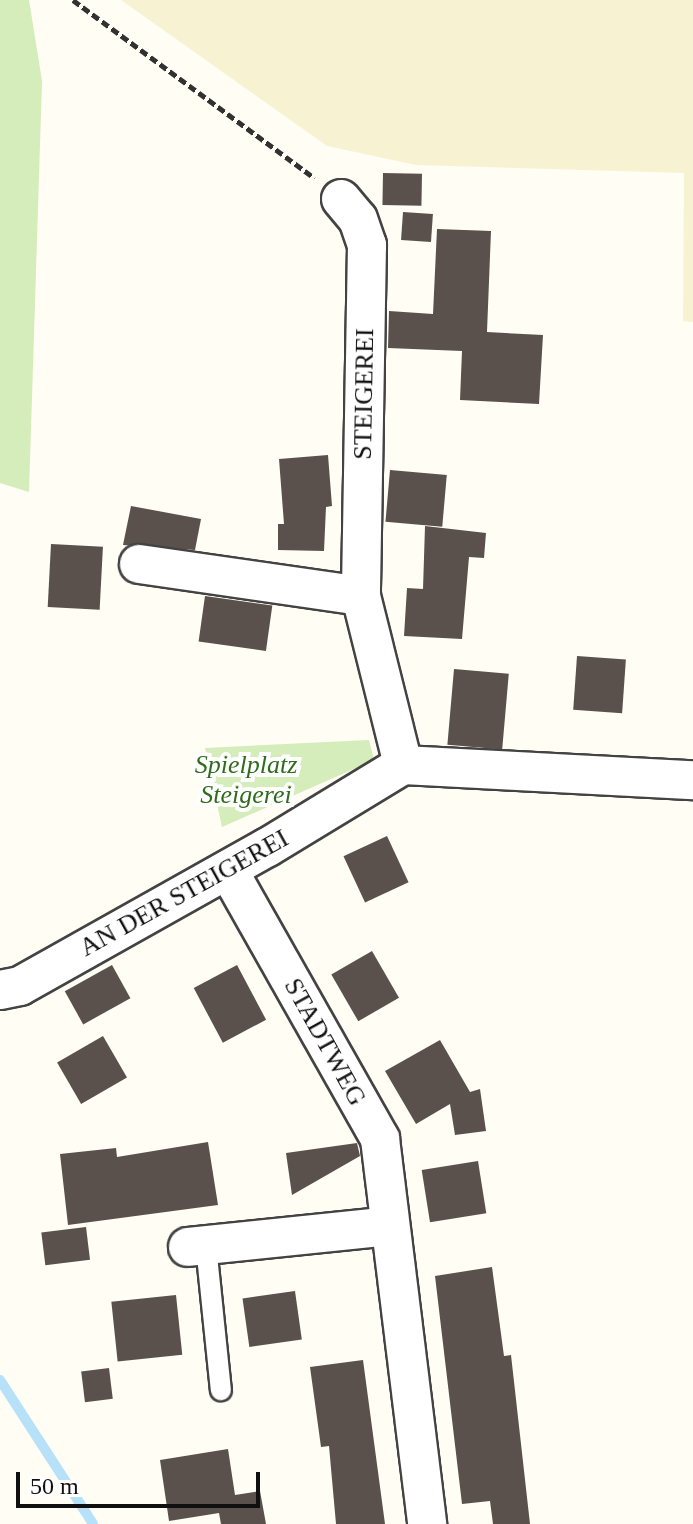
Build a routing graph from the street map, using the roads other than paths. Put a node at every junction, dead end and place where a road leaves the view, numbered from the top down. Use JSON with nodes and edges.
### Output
{"nodes":[{"id":1,"x":341,"y":199,"type":"road end"},
{"id":2,"x":139,"y":564,"type":"dead end"},
{"id":3,"x":361,"y":596,"type":"junction"},
{"id":4,"x":403,"y":765,"type":"junction"},
{"id":5,"x":693,"y":780,"type":"edge"},
{"id":6,"x":228,"y":870,"type":"junction"},
{"id":7,"x":0,"y":990,"type":"edge"},
{"id":8,"x":390,"y":1226,"type":"junction"},
{"id":9,"x":197,"y":1246,"type":"joint"},
{"id":10,"x":221,"y":1390,"type":"dead end"},
{"id":11,"x":427,"y":1524,"type":"edge"}],
"edges":[{"from":1,"to":3,"type":"street","name":"STEIGEREI"},
{"from":2,"to":3,"type":"street"},
{"from":3,"to":4,"type":"street","name":"STEIGEREI"},
{"from":4,"to":5,"type":"street"},
{"from":4,"to":6,"type":"street","name":"AN DER STEIGEREI"},
{"from":6,"to":7,"type":"street","name":"AN DER STEIGEREI"},
{"from":6,"to":8,"type":"street","name":"STADTWEG"},
{"from":8,"to":9,"type":"street"},
{"from":8,"to":11,"type":"street","name":"STADTWEG"},
{"from":9,"to":10,"type":"lane"}]}
